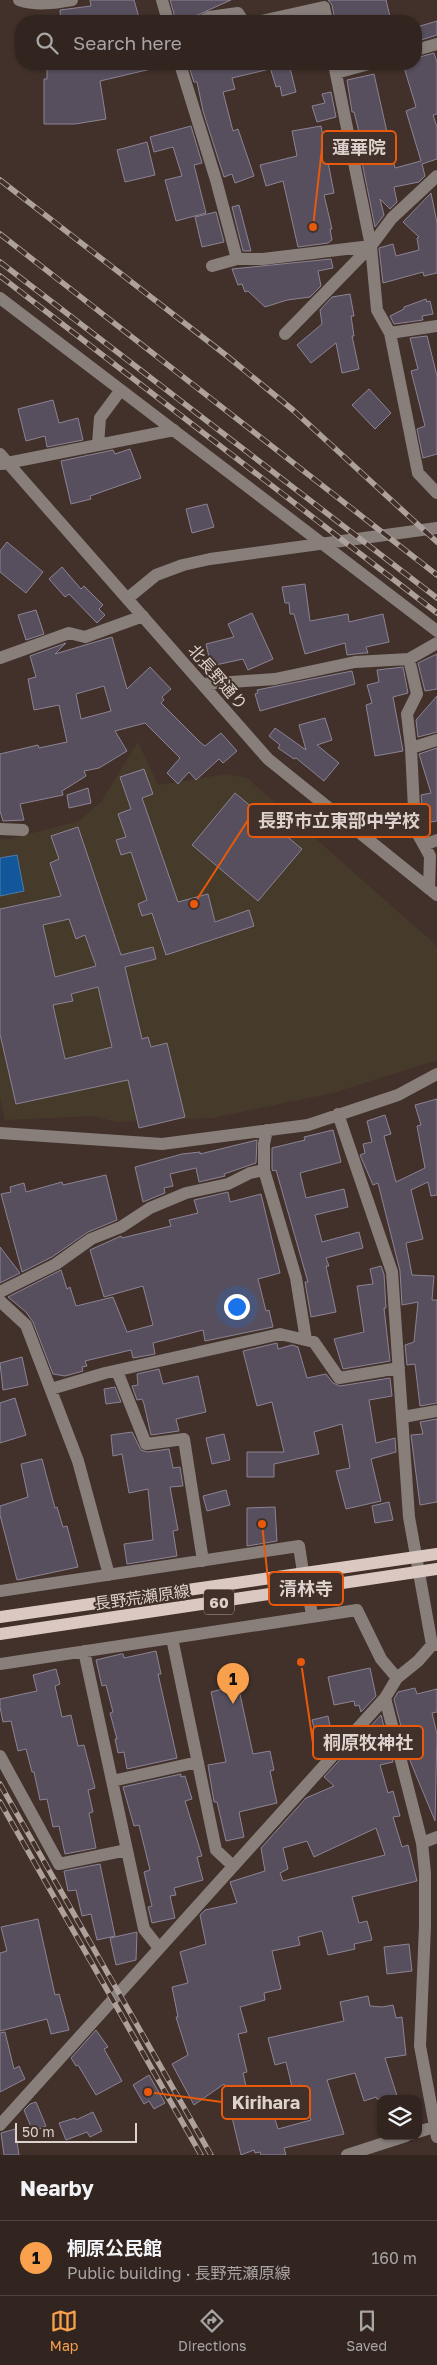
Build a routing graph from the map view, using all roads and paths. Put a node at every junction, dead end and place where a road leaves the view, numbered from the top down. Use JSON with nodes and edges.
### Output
{"nodes":[{"id":1,"x":19,"y":0,"type":"edge"},
{"id":2,"x":72,"y":0,"type":"edge"},
{"id":3,"x":162,"y":0,"type":"edge"},
{"id":4,"x":166,"y":15,"type":"edge"},
{"id":5,"x":221,"y":15,"type":"edge"},
{"id":6,"x":240,"y":15,"type":"edge"},
{"id":7,"x":288,"y":15,"type":"edge"},
{"id":8,"x":326,"y":15,"type":"edge"},
{"id":9,"x":437,"y":44,"type":"edge"},
{"id":10,"x":422,"y":48,"type":"edge"},
{"id":11,"x":182,"y":70,"type":"edge"},
{"id":12,"x":335,"y":70,"type":"edge"},
{"id":13,"x":437,"y":176,"type":"edge"},
{"id":14,"x":371,"y":246,"type":"junction"},
{"id":15,"x":237,"y":259,"type":"junction"},
{"id":16,"x":212,"y":266,"type":"dead end"},
{"id":17,"x":0,"y":298,"type":"edge"},
{"id":18,"x":437,"y":326,"type":"edge"},
{"id":19,"x":390,"y":333,"type":"junction"},
{"id":20,"x":286,"y":334,"type":"dead end"},
{"id":21,"x":117,"y":395,"type":"dead end"},
{"id":22,"x":174,"y":430,"type":"junction"},
{"id":23,"x":98,"y":444,"type":"junction"},
{"id":24,"x":2,"y":460,"type":"edge"},
{"id":25,"x":437,"y":493,"type":"edge"},
{"id":26,"x":437,"y":528,"type":"edge"},
{"id":27,"x":128,"y":598,"type":"junction"},
{"id":28,"x":143,"y":616,"type":"junction"},
{"id":29,"x":437,"y":631,"type":"edge"},
{"id":30,"x":437,"y":643,"type":"edge"},
{"id":31,"x":0,"y":658,"type":"edge"},
{"id":32,"x":409,"y":659,"type":"junction"},
{"id":33,"x":203,"y":684,"type":"junction"},
{"id":34,"x":437,"y":740,"type":"edge"},
{"id":35,"x":411,"y":748,"type":"junction"},
{"id":36,"x":0,"y":829,"type":"edge"},
{"id":37,"x":23,"y":830,"type":"dead end"},
{"id":38,"x":437,"y":840,"type":"edge"},
{"id":39,"x":424,"y":845,"type":"junction"},
{"id":40,"x":433,"y":892,"type":"edge"},
{"id":41,"x":437,"y":1074,"type":"edge"},
{"id":42,"x":338,"y":1114,"type":"junction"},
{"id":43,"x":267,"y":1130,"type":"junction"},
{"id":44,"x":0,"y":1133,"type":"edge"},
{"id":45,"x":264,"y":1170,"type":"junction"},
{"id":46,"x":0,"y":1292,"type":"edge"},
{"id":47,"x":0,"y":1301,"type":"edge"},
{"id":48,"x":306,"y":1340,"type":"junction"},
{"id":49,"x":399,"y":1368,"type":"junction"},
{"id":50,"x":117,"y":1371,"type":"junction"},
{"id":51,"x":51,"y":1389,"type":"junction"},
{"id":52,"x":437,"y":1411,"type":"edge"},
{"id":53,"x":403,"y":1417,"type":"junction"},
{"id":54,"x":437,"y":1554,"type":"edge"},
{"id":55,"x":417,"y":1557,"type":"junction"},
{"id":56,"x":203,"y":1561,"type":"junction"},
{"id":57,"x":437,"y":1569,"type":"edge"},
{"id":58,"x":303,"y":1572,"type":"junction"},
{"id":59,"x":420,"y":1572,"type":"junction"},
{"id":60,"x":109,"y":1575,"type":"junction"},
{"id":61,"x":0,"y":1589,"type":"edge"},
{"id":62,"x":308,"y":1589,"type":"junction"},
{"id":63,"x":0,"y":1616,"type":"edge"},
{"id":64,"x":312,"y":1616,"type":"junction"},
{"id":65,"x":0,"y":1634,"type":"edge"},
{"id":66,"x":172,"y":1638,"type":"junction"},
{"id":67,"x":435,"y":1645,"type":"edge"},
{"id":68,"x":84,"y":1651,"type":"junction"},
{"id":69,"x":0,"y":1664,"type":"edge"},
{"id":70,"x":396,"y":1678,"type":"junction"},
{"id":71,"x":384,"y":1698,"type":"junction"},
{"id":72,"x":0,"y":1756,"type":"edge"},
{"id":73,"x":198,"y":1762,"type":"junction"},
{"id":74,"x":112,"y":1781,"type":"junction"},
{"id":75,"x":437,"y":1837,"type":"edge"},
{"id":76,"x":422,"y":1843,"type":"junction"},
{"id":77,"x":127,"y":1850,"type":"junction"},
{"id":78,"x":233,"y":1866,"type":"junction"},
{"id":79,"x":159,"y":1948,"type":"junction"},
{"id":80,"x":0,"y":2125,"type":"edge"},
{"id":81,"x":436,"y":2130,"type":"edge"},
{"id":82,"x":422,"y":2132,"type":"edge"},
{"id":83,"x":393,"y":2140,"type":"edge"},
{"id":84,"x":346,"y":2155,"type":"edge"}],
"edges":[{"from":1,"to":2,"type":"street"},
{"from":3,"to":4,"type":"street"},
{"from":5,"to":6,"type":"street"},
{"from":7,"to":8,"type":"street"},
{"from":9,"to":10,"type":"street"},
{"from":11,"to":15,"type":"street"},
{"from":12,"to":14,"type":"street"},
{"from":13,"to":14,"type":"street"},
{"from":14,"to":15,"type":"street"},
{"from":14,"to":19,"type":"street"},
{"from":14,"to":20,"type":"street"},
{"from":15,"to":16,"type":"street"},
{"from":17,"to":22,"type":"street"},
{"from":18,"to":19,"type":"street"},
{"from":19,"to":25,"type":"street"},
{"from":21,"to":23,"type":"street"},
{"from":22,"to":23,"type":"street"},
{"from":22,"to":29,"type":"street"},
{"from":23,"to":24,"type":"street"},
{"from":24,"to":27,"type":"street","name":"北長野通り"},
{"from":26,"to":27,"type":"street"},
{"from":27,"to":28,"type":"street","name":"北長野通り"},
{"from":28,"to":31,"type":"street"},
{"from":28,"to":33,"type":"street","name":"北長野通り"},
{"from":30,"to":32,"type":"street"},
{"from":32,"to":33,"type":"street"},
{"from":32,"to":35,"type":"street"},
{"from":33,"to":40,"type":"street","name":"北長野通り"},
{"from":34,"to":35,"type":"street"},
{"from":35,"to":39,"type":"street"},
{"from":36,"to":37,"type":"street"},
{"from":38,"to":39,"type":"street"},
{"from":39,"to":40,"type":"street"},
{"from":41,"to":42,"type":"street"},
{"from":42,"to":43,"type":"street"},
{"from":42,"to":49,"type":"street"},
{"from":43,"to":44,"type":"street"},
{"from":43,"to":45,"type":"street"},
{"from":45,"to":46,"type":"street"},
{"from":45,"to":48,"type":"street"},
{"from":47,"to":51,"type":"street"},
{"from":48,"to":49,"type":"street"},
{"from":48,"to":50,"type":"street"},
{"from":49,"to":53,"type":"street"},
{"from":50,"to":51,"type":"street"},
{"from":50,"to":56,"type":"street"},
{"from":51,"to":60,"type":"street"},
{"from":52,"to":53,"type":"street"},
{"from":53,"to":55,"type":"street"},
{"from":54,"to":55,"type":"main road","name":"長野荒瀬原線","number":"60"},
{"from":55,"to":58,"type":"main road","name":"長野荒瀬原線","number":"60"},
{"from":55,"to":59,"type":"street"},
{"from":56,"to":58,"type":"street"},
{"from":56,"to":60,"type":"street"},
{"from":57,"to":59,"type":"main road","name":"長野荒瀬原線","number":"60"},
{"from":58,"to":63,"type":"main road","name":"長野荒瀬原線","number":"60"},
{"from":59,"to":62,"type":"main road","name":"長野荒瀬原線","number":"60"},
{"from":59,"to":67,"type":"street"},
{"from":60,"to":61,"type":"street"},
{"from":62,"to":64,"type":"street"},
{"from":62,"to":65,"type":"main road","name":"長野荒瀬原線","number":"60"},
{"from":64,"to":66,"type":"street"},
{"from":64,"to":70,"type":"street"},
{"from":66,"to":68,"type":"street"},
{"from":66,"to":73,"type":"street"},
{"from":67,"to":70,"type":"street"},
{"from":68,"to":69,"type":"street"},
{"from":68,"to":74,"type":"street"},
{"from":70,"to":71,"type":"street"},
{"from":71,"to":76,"type":"street"},
{"from":71,"to":78,"type":"street"},
{"from":72,"to":77,"type":"street"},
{"from":73,"to":74,"type":"street"},
{"from":73,"to":78,"type":"street"},
{"from":74,"to":77,"type":"street"},
{"from":75,"to":76,"type":"street"},
{"from":76,"to":81,"type":"street"},
{"from":77,"to":79,"type":"street"},
{"from":78,"to":79,"type":"street"},
{"from":79,"to":80,"type":"street"},
{"from":81,"to":82,"type":"street"},
{"from":83,"to":84,"type":"street"}]}
